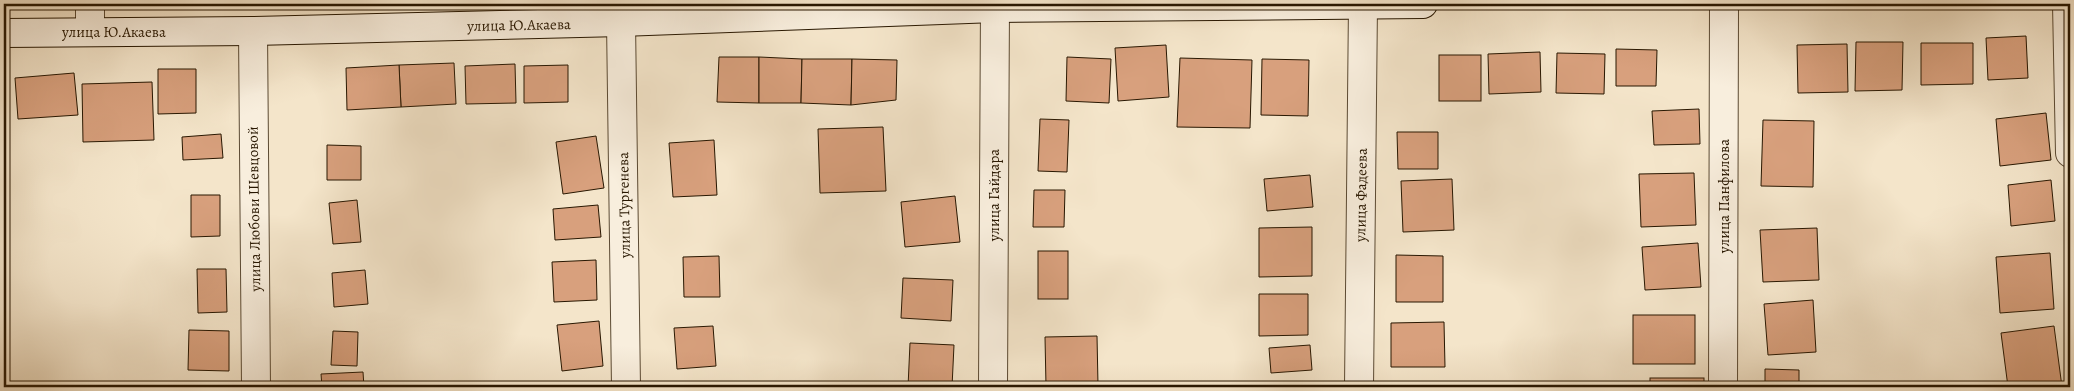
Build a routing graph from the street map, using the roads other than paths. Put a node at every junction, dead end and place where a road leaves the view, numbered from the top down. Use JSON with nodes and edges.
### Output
{"nodes":[{"id":1,"x":90,"y":4,"type":"edge"},
{"id":2,"x":1363,"y":4,"type":"edge"},
{"id":3,"x":1423,"y":4,"type":"edge"},
{"id":4,"x":1724,"y":4,"type":"edge"},
{"id":5,"x":2067,"y":4,"type":"edge"},
{"id":6,"x":995,"y":6,"type":"edge"},
{"id":7,"x":622,"y":22,"type":"junction"},
{"id":8,"x":253,"y":31,"type":"junction"},
{"id":9,"x":90,"y":32,"type":"junction"},
{"id":10,"x":4,"y":33,"type":"edge"},
{"id":11,"x":2070,"y":153,"type":"edge"},
{"id":12,"x":256,"y":387,"type":"edge"},
{"id":13,"x":626,"y":387,"type":"edge"},
{"id":14,"x":993,"y":387,"type":"edge"},
{"id":15,"x":1359,"y":387,"type":"edge"},
{"id":16,"x":1723,"y":387,"type":"edge"}],
"edges":[{"from":1,"to":9,"type":"street"},
{"from":2,"to":3,"type":"street","name":"улица Ю.Акаева"},
{"from":2,"to":6,"type":"street","name":"улица Ю.Акаева"},
{"from":2,"to":15,"type":"street","name":"улица Фадеева"},
{"from":4,"to":16,"type":"street","name":"улица Панфилова"},
{"from":5,"to":11,"type":"street"},
{"from":6,"to":7,"type":"street","name":"улица Ю.Акаева"},
{"from":6,"to":14,"type":"street","name":"улица Гайдара"},
{"from":7,"to":8,"type":"street","name":"улица Ю.Акаева"},
{"from":7,"to":13,"type":"street","name":"улица Тургенева"},
{"from":8,"to":9,"type":"street","name":"улица Ю.Акаева"},
{"from":8,"to":12,"type":"street","name":"улица Любови Шевцовой"},
{"from":9,"to":10,"type":"street","name":"улица Ю.Акаева"}]}
